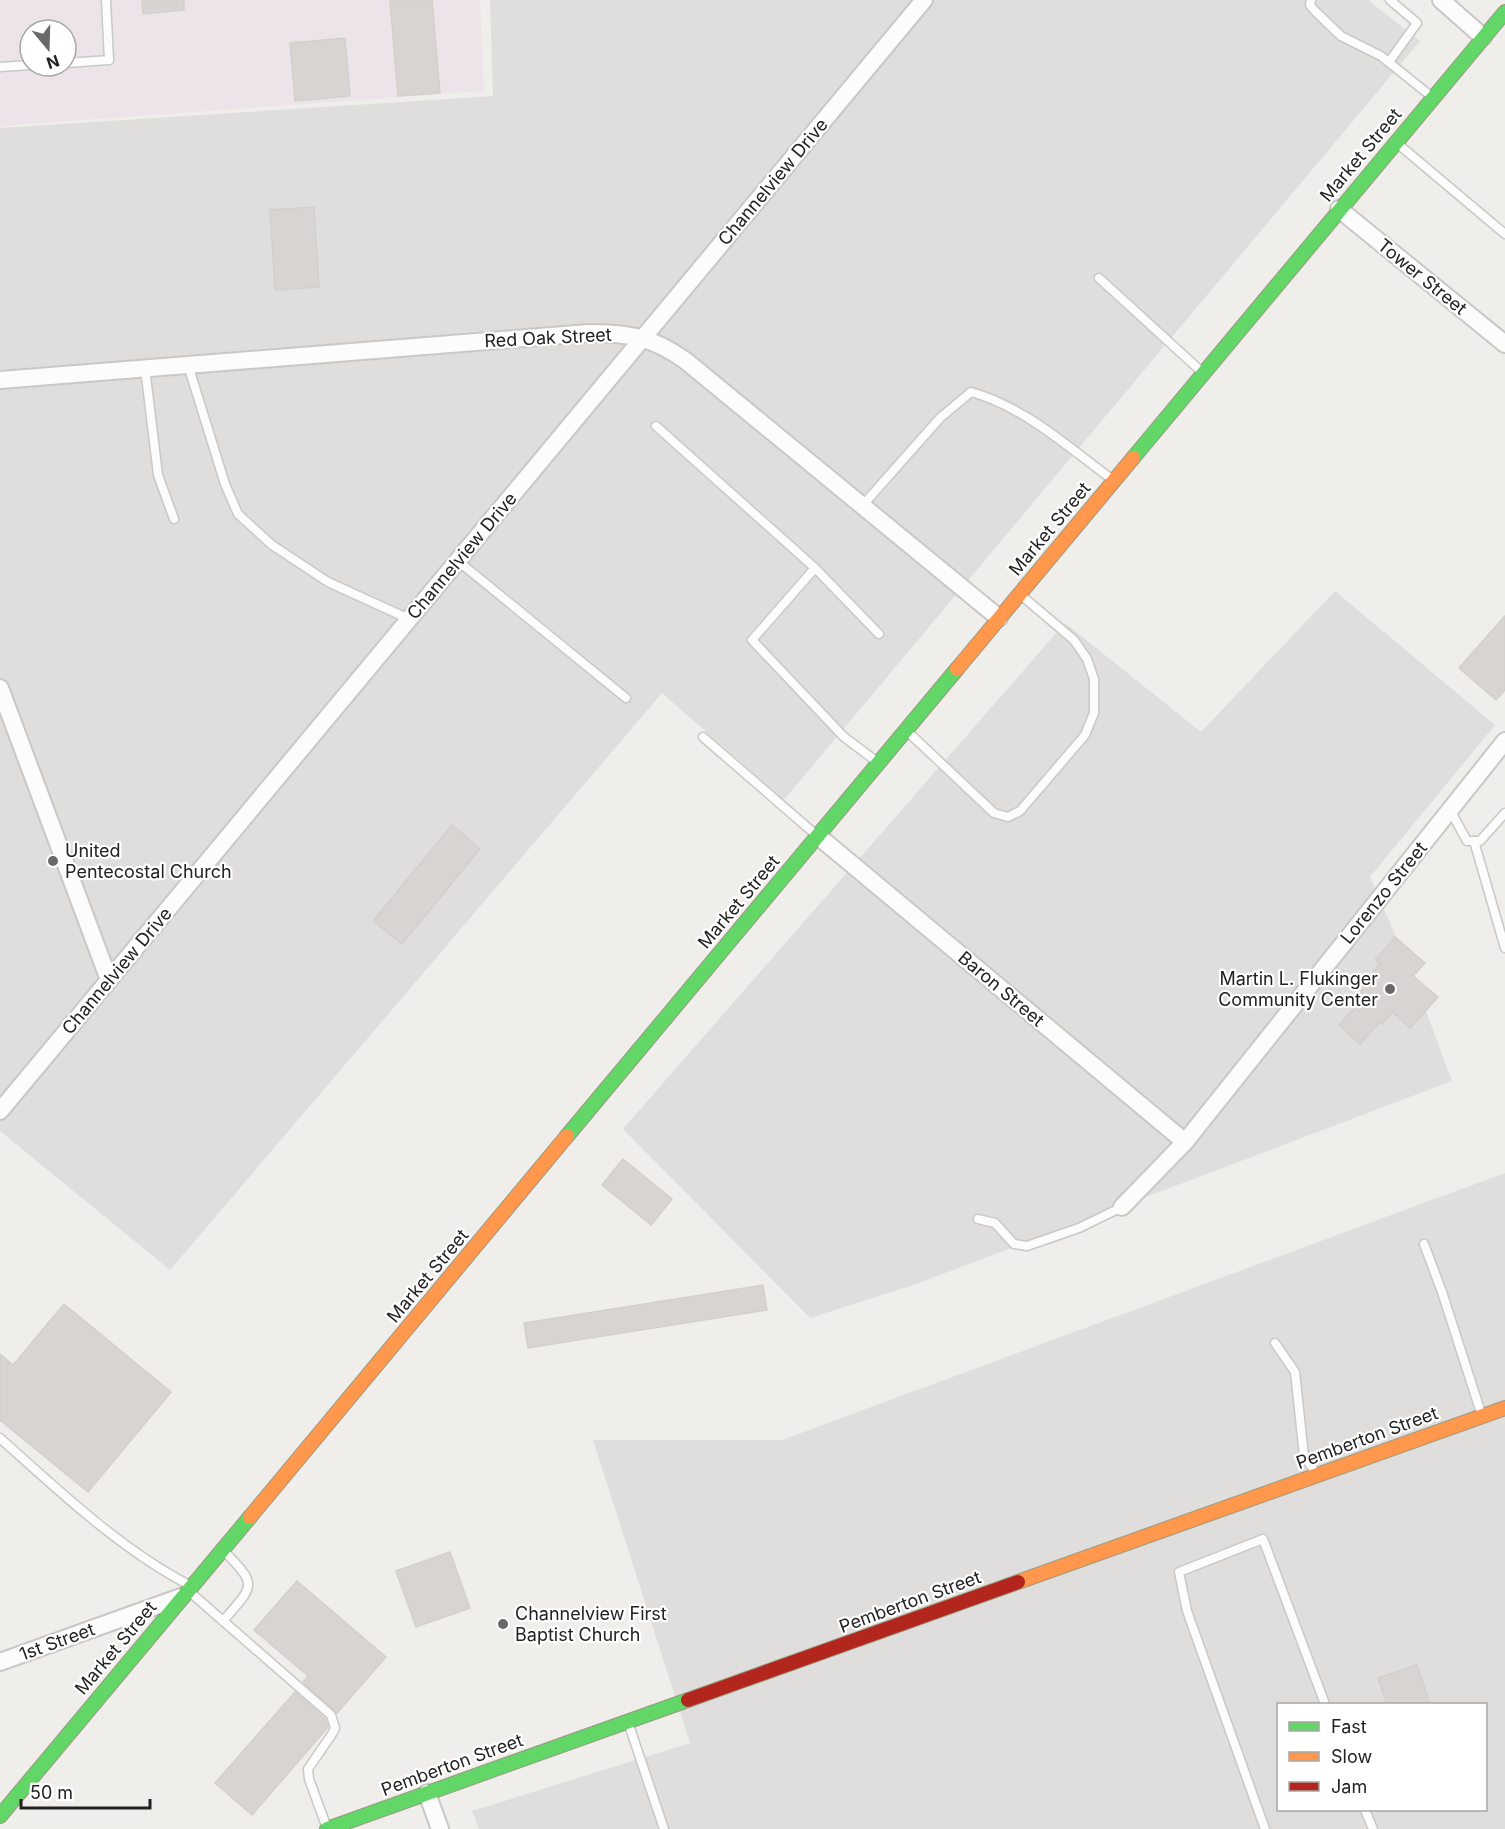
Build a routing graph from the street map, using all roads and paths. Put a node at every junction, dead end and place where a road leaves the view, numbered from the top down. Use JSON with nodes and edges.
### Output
{"nodes":[{"id":1,"x":106,"y":0,"type":"edge"},
{"id":2,"x":924,"y":0,"type":"edge"},
{"id":3,"x":1311,"y":0,"type":"edge"},
{"id":4,"x":1390,"y":0,"type":"edge"},
{"id":5,"x":1441,"y":0,"type":"edge"},
{"id":6,"x":1505,"y":12,"type":"edge"},
{"id":7,"x":1483,"y":37,"type":"junction"},
{"id":8,"x":78,"y":62,"type":"edge"},
{"id":9,"x":1389,"y":62,"type":"junction"},
{"id":10,"x":18,"y":66,"type":"edge"},
{"id":11,"x":0,"y":67,"type":"edge"},
{"id":12,"x":1432,"y":98,"type":"junction"},
{"id":13,"x":1395,"y":142,"type":"junction"},
{"id":14,"x":1339,"y":209,"type":"junction"},
{"id":15,"x":1505,"y":234,"type":"edge"},
{"id":16,"x":1099,"y":278,"type":"dead end"},
{"id":17,"x":644,"y":337,"type":"junction"},
{"id":18,"x":1505,"y":344,"type":"edge"},
{"id":19,"x":188,"y":365,"type":"junction"},
{"id":20,"x":146,"y":368,"type":"junction"},
{"id":21,"x":1203,"y":373,"type":"junction"},
{"id":22,"x":0,"y":380,"type":"edge"},
{"id":23,"x":656,"y":426,"type":"dead end"},
{"id":24,"x":1114,"y":480,"type":"junction"},
{"id":25,"x":862,"y":506,"type":"junction"},
{"id":26,"x":174,"y":519,"type":"dead end"},
{"id":27,"x":458,"y":561,"type":"junction"},
{"id":28,"x":814,"y":568,"type":"junction"},
{"id":29,"x":1020,"y":593,"type":"junction"},
{"id":30,"x":999,"y":618,"type":"junction"},
{"id":31,"x":410,"y":619,"type":"junction"},
{"id":32,"x":879,"y":634,"type":"dead end"},
{"id":33,"x":0,"y":688,"type":"edge"},
{"id":34,"x":626,"y":698,"type":"dead end"},
{"id":35,"x":906,"y":730,"type":"junction"},
{"id":36,"x":703,"y":737,"type":"dead end"},
{"id":37,"x":1505,"y":741,"type":"edge"},
{"id":38,"x":879,"y":763,"type":"junction"},
{"id":39,"x":1450,"y":810,"type":"junction"},
{"id":40,"x":1505,"y":813,"type":"edge"},
{"id":41,"x":818,"y":836,"type":"junction"},
{"id":42,"x":1474,"y":841,"type":"junction"},
{"id":43,"x":1505,"y":948,"type":"edge"},
{"id":44,"x":109,"y":980,"type":"junction"},
{"id":45,"x":0,"y":1111,"type":"edge"},
{"id":46,"x":1185,"y":1142,"type":"junction"},
{"id":47,"x":1122,"y":1207,"type":"joint"},
{"id":48,"x":978,"y":1219,"type":"dead end"},
{"id":49,"x":1424,"y":1244,"type":"dead end"},
{"id":50,"x":1275,"y":1343,"type":"dead end"},
{"id":51,"x":1505,"y":1408,"type":"edge"},
{"id":52,"x":1482,"y":1417,"type":"junction"},
{"id":53,"x":0,"y":1438,"type":"edge"},
{"id":54,"x":1317,"y":1475,"type":"junction"},
{"id":55,"x":222,"y":1549,"type":"junction"},
{"id":56,"x":187,"y":1591,"type":"junction"},
{"id":57,"x":223,"y":1621,"type":"junction"},
{"id":58,"x":0,"y":1662,"type":"edge"},
{"id":59,"x":1325,"y":1703,"type":"edge"},
{"id":60,"x":628,"y":1722,"type":"junction"},
{"id":61,"x":427,"y":1793,"type":"junction"},
{"id":62,"x":1366,"y":1811,"type":"edge"},
{"id":63,"x":0,"y":1816,"type":"edge"},
{"id":64,"x":327,"y":1829,"type":"edge"},
{"id":65,"x":440,"y":1829,"type":"edge"},
{"id":66,"x":664,"y":1829,"type":"edge"},
{"id":67,"x":1264,"y":1829,"type":"edge"},
{"id":68,"x":1372,"y":1829,"type":"edge"}],
"edges":[{"from":1,"to":8,"type":"lane"},
{"from":2,"to":17,"type":"street","name":"Channelview Drive"},
{"from":3,"to":9,"type":"lane"},
{"from":4,"to":9,"type":"lane"},
{"from":5,"to":7,"type":"street"},
{"from":6,"to":7,"type":"street","name":"Market Street"},
{"from":7,"to":12,"type":"street","name":"Market Street"},
{"from":9,"to":12,"type":"lane"},
{"from":10,"to":11,"type":"lane"},
{"from":12,"to":13,"type":"street","name":"Market Street"},
{"from":13,"to":14,"type":"street","name":"Market Street"},
{"from":13,"to":15,"type":"lane"},
{"from":14,"to":18,"type":"street","name":"Tower Street"},
{"from":14,"to":21,"type":"street","name":"Market Street"},
{"from":16,"to":21,"type":"lane"},
{"from":17,"to":19,"type":"street","name":"Red Oak Street"},
{"from":17,"to":25,"type":"street","name":"Red Oak Street"},
{"from":17,"to":27,"type":"street","name":"Channelview Drive"},
{"from":19,"to":20,"type":"street","name":"Red Oak Street"},
{"from":19,"to":31,"type":"lane"},
{"from":20,"to":22,"type":"street","name":"Red Oak Street"},
{"from":20,"to":26,"type":"lane"},
{"from":21,"to":24,"type":"street","name":"Market Street"},
{"from":23,"to":28,"type":"lane"},
{"from":24,"to":25,"type":"lane"},
{"from":24,"to":29,"type":"street","name":"Market Street"},
{"from":25,"to":30,"type":"street","name":"Red Oak Street"},
{"from":27,"to":31,"type":"street","name":"Channelview Drive"},
{"from":27,"to":34,"type":"lane"},
{"from":28,"to":32,"type":"lane"},
{"from":28,"to":38,"type":"lane"},
{"from":29,"to":30,"type":"street","name":"Market Street"},
{"from":29,"to":35,"type":"lane"},
{"from":30,"to":35,"type":"street","name":"Market Street"},
{"from":31,"to":44,"type":"street","name":"Channelview Drive"},
{"from":33,"to":44,"type":"street"},
{"from":35,"to":38,"type":"street","name":"Market Street"},
{"from":36,"to":41,"type":"lane"},
{"from":37,"to":39,"type":"street","name":"Lorenzo Street"},
{"from":38,"to":41,"type":"street","name":"Market Street"},
{"from":39,"to":42,"type":"lane"},
{"from":39,"to":46,"type":"street","name":"Lorenzo Street"},
{"from":40,"to":42,"type":"lane"},
{"from":41,"to":46,"type":"street","name":"Baron Street"},
{"from":41,"to":55,"type":"street","name":"Market Street"},
{"from":42,"to":43,"type":"lane"},
{"from":44,"to":45,"type":"street","name":"Channelview Drive"},
{"from":46,"to":47,"type":"street","name":"Lorenzo Street"},
{"from":47,"to":48,"type":"lane"},
{"from":49,"to":52,"type":"lane"},
{"from":50,"to":54,"type":"lane"},
{"from":51,"to":52,"type":"street","name":"Pemberton Street"},
{"from":52,"to":54,"type":"street","name":"Pemberton Street"},
{"from":53,"to":56,"type":"lane"},
{"from":54,"to":60,"type":"street","name":"Pemberton Street"},
{"from":55,"to":56,"type":"street","name":"Market Street"},
{"from":55,"to":57,"type":"lane"},
{"from":56,"to":57,"type":"lane"},
{"from":56,"to":58,"type":"street","name":"1st Street"},
{"from":56,"to":63,"type":"street","name":"Market Street"},
{"from":57,"to":64,"type":"lane"},
{"from":59,"to":67,"type":"lane"},
{"from":60,"to":61,"type":"street","name":"Pemberton Street"},
{"from":60,"to":66,"type":"lane"},
{"from":61,"to":64,"type":"street","name":"Pemberton Street"},
{"from":61,"to":65,"type":"street"},
{"from":62,"to":68,"type":"lane"}]}
